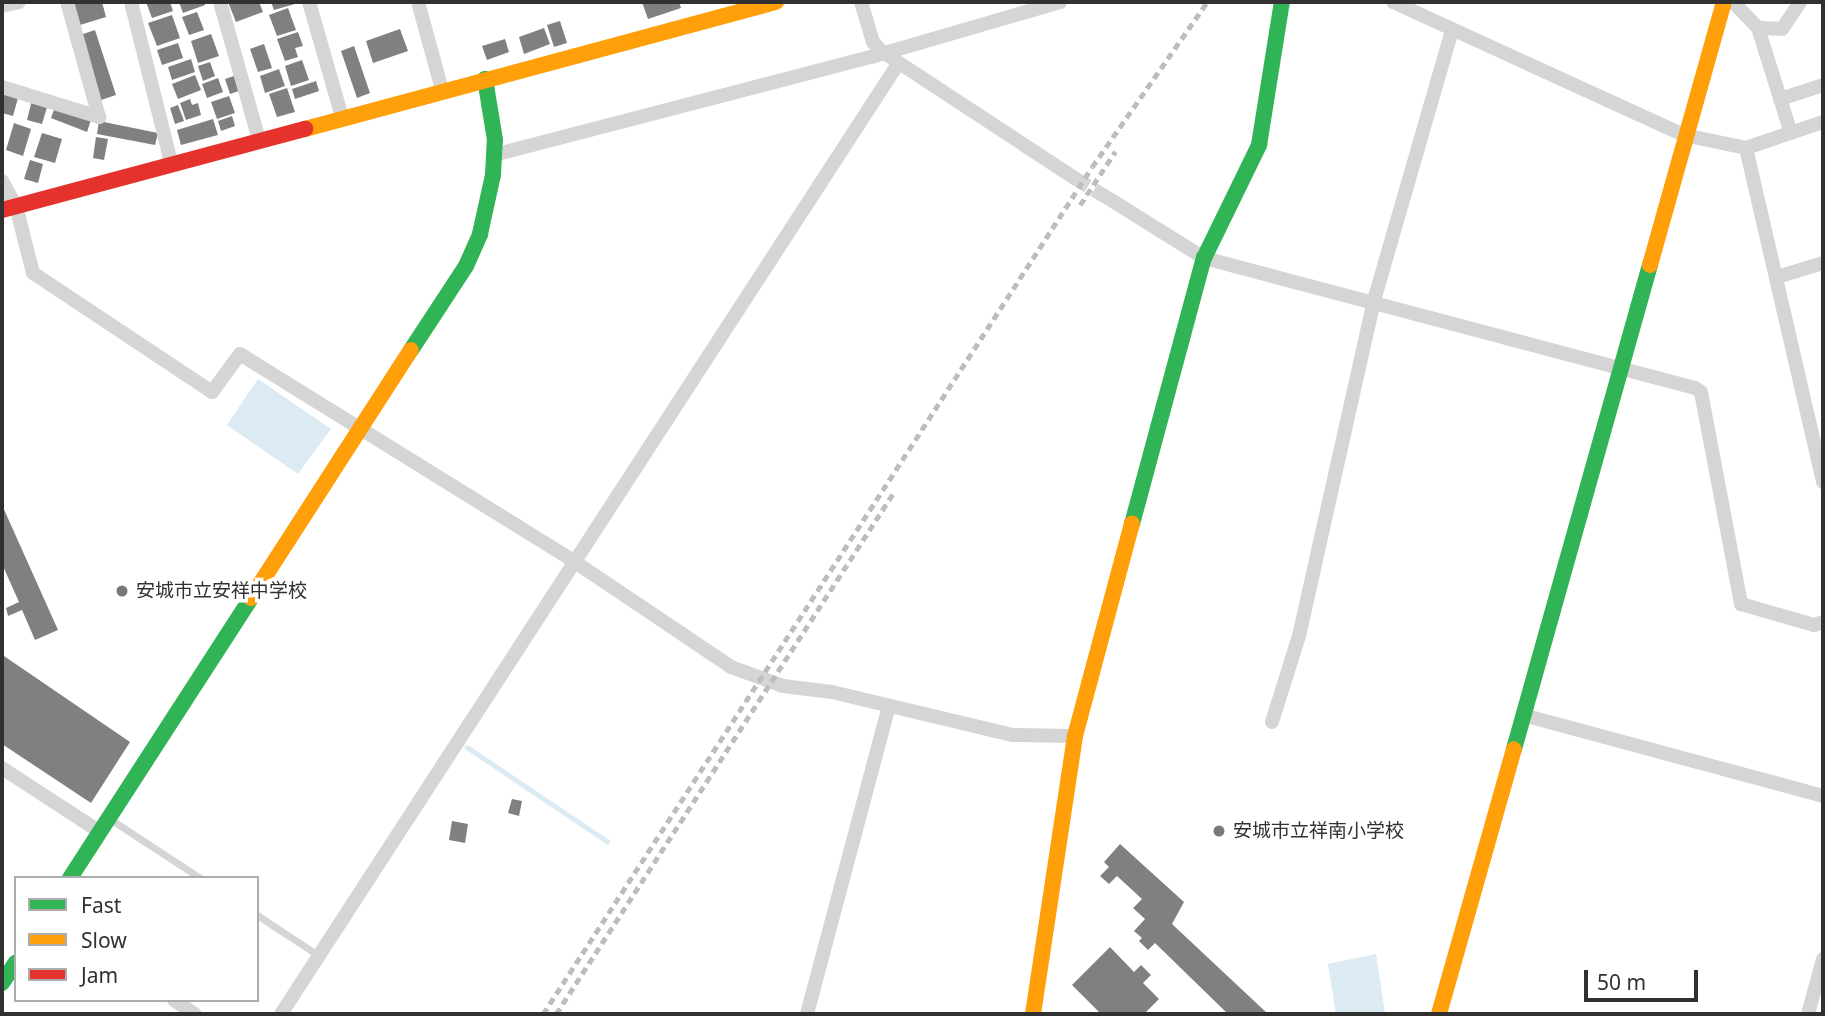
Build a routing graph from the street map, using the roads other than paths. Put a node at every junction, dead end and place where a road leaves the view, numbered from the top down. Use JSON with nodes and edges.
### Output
{"nodes":[{"id":1,"x":19,"y":2,"type":"edge"},
{"id":2,"x":67,"y":2,"type":"edge"},
{"id":3,"x":131,"y":2,"type":"edge"},
{"id":4,"x":220,"y":2,"type":"edge"},
{"id":5,"x":309,"y":2,"type":"edge"},
{"id":6,"x":418,"y":2,"type":"edge"},
{"id":7,"x":776,"y":2,"type":"edge"},
{"id":8,"x":861,"y":2,"type":"edge"},
{"id":9,"x":1060,"y":2,"type":"edge"},
{"id":10,"x":1282,"y":2,"type":"edge"},
{"id":11,"x":1393,"y":2,"type":"edge"},
{"id":12,"x":1724,"y":2,"type":"edge"},
{"id":13,"x":1733,"y":2,"type":"edge"},
{"id":14,"x":1800,"y":2,"type":"edge"},
{"id":15,"x":2,"y":6,"type":"edge"},
{"id":16,"x":1758,"y":28,"type":"junction"},
{"id":17,"x":1452,"y":31,"type":"junction"},
{"id":18,"x":881,"y":51,"type":"junction"},
{"id":19,"x":898,"y":64,"type":"junction"},
{"id":20,"x":485,"y":79,"type":"junction"},
{"id":21,"x":1823,"y":85,"type":"edge"},
{"id":22,"x":2,"y":87,"type":"edge"},
{"id":23,"x":442,"y":90,"type":"junction"},
{"id":24,"x":1780,"y":99,"type":"junction"},
{"id":25,"x":342,"y":117,"type":"junction"},
{"id":26,"x":1823,"y":122,"type":"edge"},
{"id":27,"x":1791,"y":133,"type":"junction"},
{"id":28,"x":1684,"y":135,"type":"junction"},
{"id":29,"x":259,"y":140,"type":"junction"},
{"id":30,"x":1746,"y":148,"type":"junction"},
{"id":31,"x":494,"y":155,"type":"junction"},
{"id":32,"x":171,"y":162,"type":"junction"},
{"id":33,"x":1076,"y":179,"type":"tunnel mouth"},
{"id":34,"x":2,"y":181,"type":"edge"},
{"id":35,"x":1103,"y":195,"type":"tunnel mouth"},
{"id":36,"x":9,"y":208,"type":"edge"},
{"id":37,"x":1204,"y":258,"type":"junction"},
{"id":38,"x":1823,"y":263,"type":"edge"},
{"id":39,"x":1777,"y":277,"type":"junction"},
{"id":40,"x":1373,"y":304,"type":"junction"},
{"id":41,"x":1620,"y":366,"type":"junction"},
{"id":42,"x":362,"y":428,"type":"junction"},
{"id":43,"x":1823,"y":482,"type":"edge"},
{"id":44,"x":575,"y":562,"type":"junction"},
{"id":45,"x":1823,"y":622,"type":"edge"},
{"id":46,"x":889,"y":706,"type":"junction"},
{"id":47,"x":1523,"y":715,"type":"junction"},
{"id":48,"x":1272,"y":722,"type":"dead end"},
{"id":49,"x":1075,"y":736,"type":"junction"},
{"id":50,"x":2,"y":768,"type":"edge"},
{"id":51,"x":1823,"y":796,"type":"edge"},
{"id":52,"x":105,"y":825,"type":"junction"},
{"id":53,"x":72,"y":876,"type":"edge"},
{"id":54,"x":196,"y":876,"type":"edge"},
{"id":55,"x":259,"y":916,"type":"edge"},
{"id":56,"x":318,"y":955,"type":"junction"},
{"id":57,"x":1823,"y":959,"type":"edge"},
{"id":58,"x":14,"y":965,"type":"edge"},
{"id":59,"x":2,"y":983,"type":"edge"},
{"id":60,"x":177,"y":1002,"type":"edge"},
{"id":61,"x":195,"y":1014,"type":"edge"},
{"id":62,"x":281,"y":1014,"type":"edge"},
{"id":63,"x":807,"y":1014,"type":"edge"},
{"id":64,"x":1033,"y":1014,"type":"edge"},
{"id":65,"x":1439,"y":1014,"type":"edge"},
{"id":66,"x":1808,"y":1014,"type":"edge"}],
"edges":[{"from":1,"to":15,"type":"street"},
{"from":2,"to":22,"type":"street"},
{"from":3,"to":32,"type":"street"},
{"from":4,"to":29,"type":"street"},
{"from":5,"to":25,"type":"street"},
{"from":6,"to":23,"type":"street"},
{"from":7,"to":20,"type":"street"},
{"from":8,"to":18,"type":"street"},
{"from":9,"to":18,"type":"street"},
{"from":10,"to":37,"type":"street"},
{"from":11,"to":17,"type":"street"},
{"from":12,"to":28,"type":"street"},
{"from":13,"to":16,"type":"street"},
{"from":14,"to":16,"type":"street"},
{"from":16,"to":24,"type":"street"},
{"from":17,"to":28,"type":"street"},
{"from":17,"to":40,"type":"street"},
{"from":18,"to":19,"type":"street"},
{"from":18,"to":31,"type":"street"},
{"from":19,"to":33,"type":"street"},
{"from":19,"to":44,"type":"street"},
{"from":20,"to":23,"type":"street"},
{"from":20,"to":31,"type":"street"},
{"from":21,"to":24,"type":"street"},
{"from":23,"to":25,"type":"street"},
{"from":24,"to":27,"type":"street"},
{"from":25,"to":29,"type":"street"},
{"from":26,"to":27,"type":"street"},
{"from":27,"to":30,"type":"street"},
{"from":28,"to":30,"type":"street"},
{"from":28,"to":41,"type":"street"},
{"from":29,"to":32,"type":"street"},
{"from":30,"to":39,"type":"street"},
{"from":31,"to":42,"type":"street"},
{"from":32,"to":36,"type":"street"},
{"from":34,"to":36,"type":"street"},
{"from":35,"to":37,"type":"street"},
{"from":36,"to":42,"type":"street"},
{"from":37,"to":40,"type":"street"},
{"from":37,"to":49,"type":"street"},
{"from":38,"to":39,"type":"street"},
{"from":39,"to":43,"type":"street"},
{"from":40,"to":41,"type":"street"},
{"from":40,"to":48,"type":"street"},
{"from":41,"to":45,"type":"street"},
{"from":41,"to":47,"type":"street"},
{"from":42,"to":44,"type":"street"},
{"from":42,"to":52,"type":"street"},
{"from":44,"to":46,"type":"street"},
{"from":44,"to":56,"type":"street"},
{"from":46,"to":49,"type":"street"},
{"from":46,"to":63,"type":"street"},
{"from":47,"to":51,"type":"street"},
{"from":47,"to":65,"type":"street"},
{"from":49,"to":64,"type":"street"},
{"from":50,"to":52,"type":"street"},
{"from":52,"to":53,"type":"street"},
{"from":52,"to":54,"type":"lane"},
{"from":55,"to":56,"type":"lane"},
{"from":56,"to":62,"type":"street"},
{"from":57,"to":66,"type":"street"},
{"from":58,"to":59,"type":"street"},
{"from":60,"to":61,"type":"street"}]}
